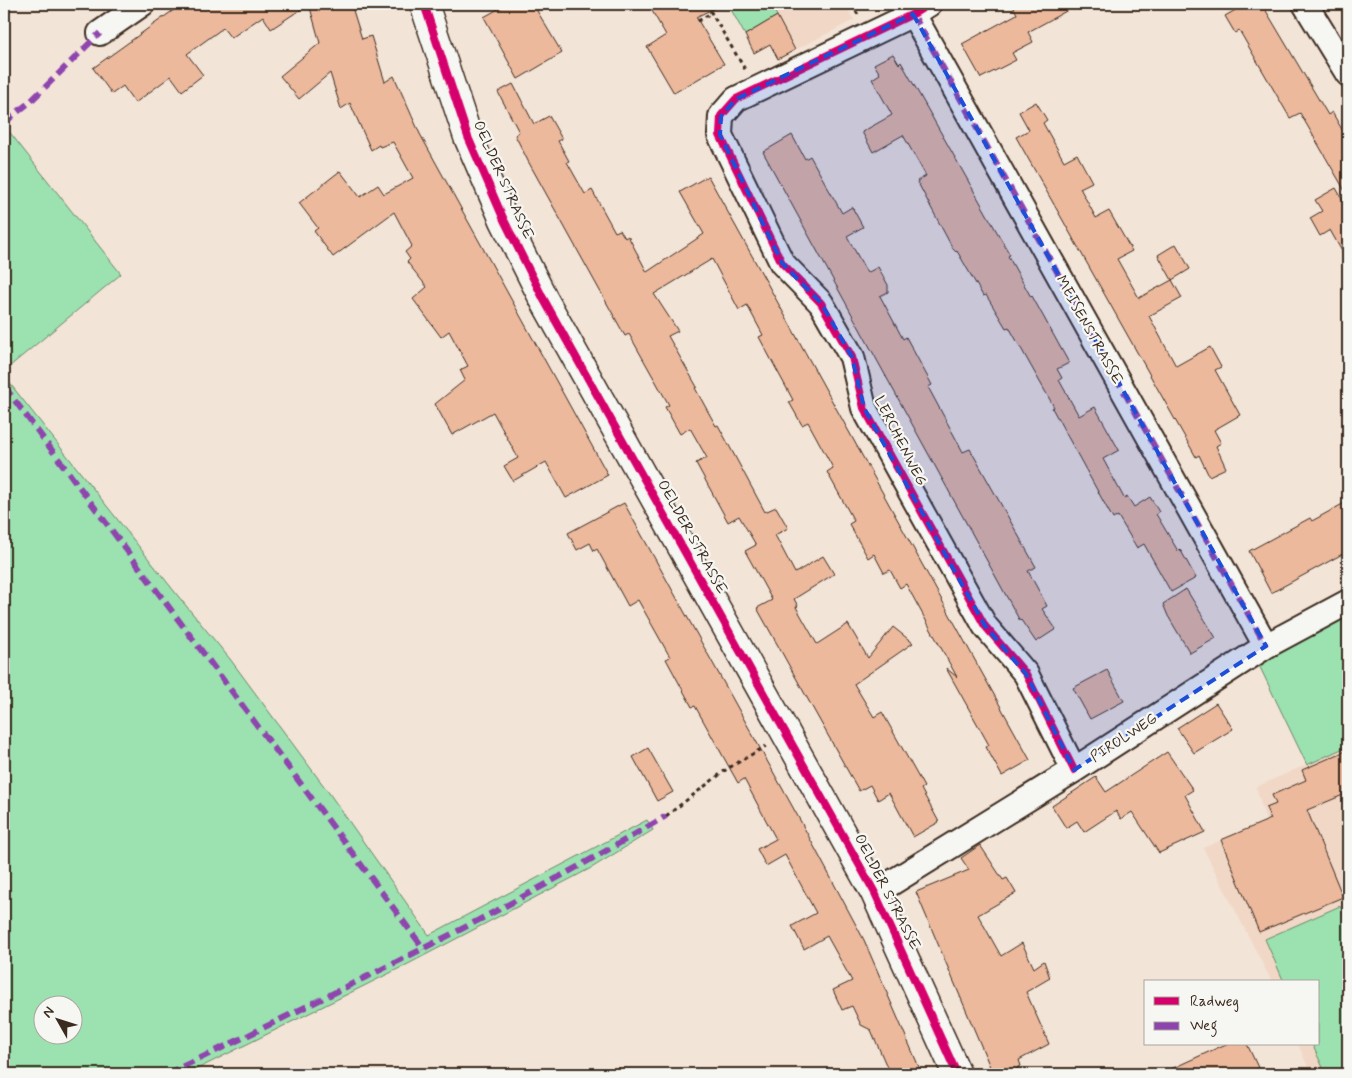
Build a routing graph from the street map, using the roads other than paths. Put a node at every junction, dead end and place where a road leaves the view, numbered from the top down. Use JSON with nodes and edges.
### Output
{"nodes":[{"id":1,"x":142,"y":4,"type":"edge"},
{"id":2,"x":424,"y":4,"type":"edge"},
{"id":3,"x":1305,"y":4,"type":"edge"},
{"id":4,"x":921,"y":9,"type":"edge"},
{"id":5,"x":100,"y":33,"type":"dead end"},
{"id":6,"x":1348,"y":74,"type":"edge"},
{"id":7,"x":1348,"y":602,"type":"edge"},
{"id":8,"x":1266,"y":646,"type":"junction"},
{"id":9,"x":1074,"y":770,"type":"junction"},
{"id":10,"x":876,"y":893,"type":"junction"},
{"id":11,"x":957,"y":1074,"type":"edge"}],
"edges":[{"from":1,"to":5,"type":"street"},
{"from":2,"to":10,"type":"street","name":"OELDER STRASSE"},
{"from":3,"to":6,"type":"street"},
{"from":4,"to":8,"type":"street","name":"MEISENSTRASSE"},
{"from":4,"to":9,"type":"street","name":"LERCHENWEG"},
{"from":7,"to":8,"type":"street","name":"PIROLWEG"},
{"from":8,"to":9,"type":"street","name":"PIROLWEG"},
{"from":9,"to":10,"type":"street","name":"PIROLWEG"},
{"from":10,"to":11,"type":"street","name":"OELDER STRASSE"}]}
